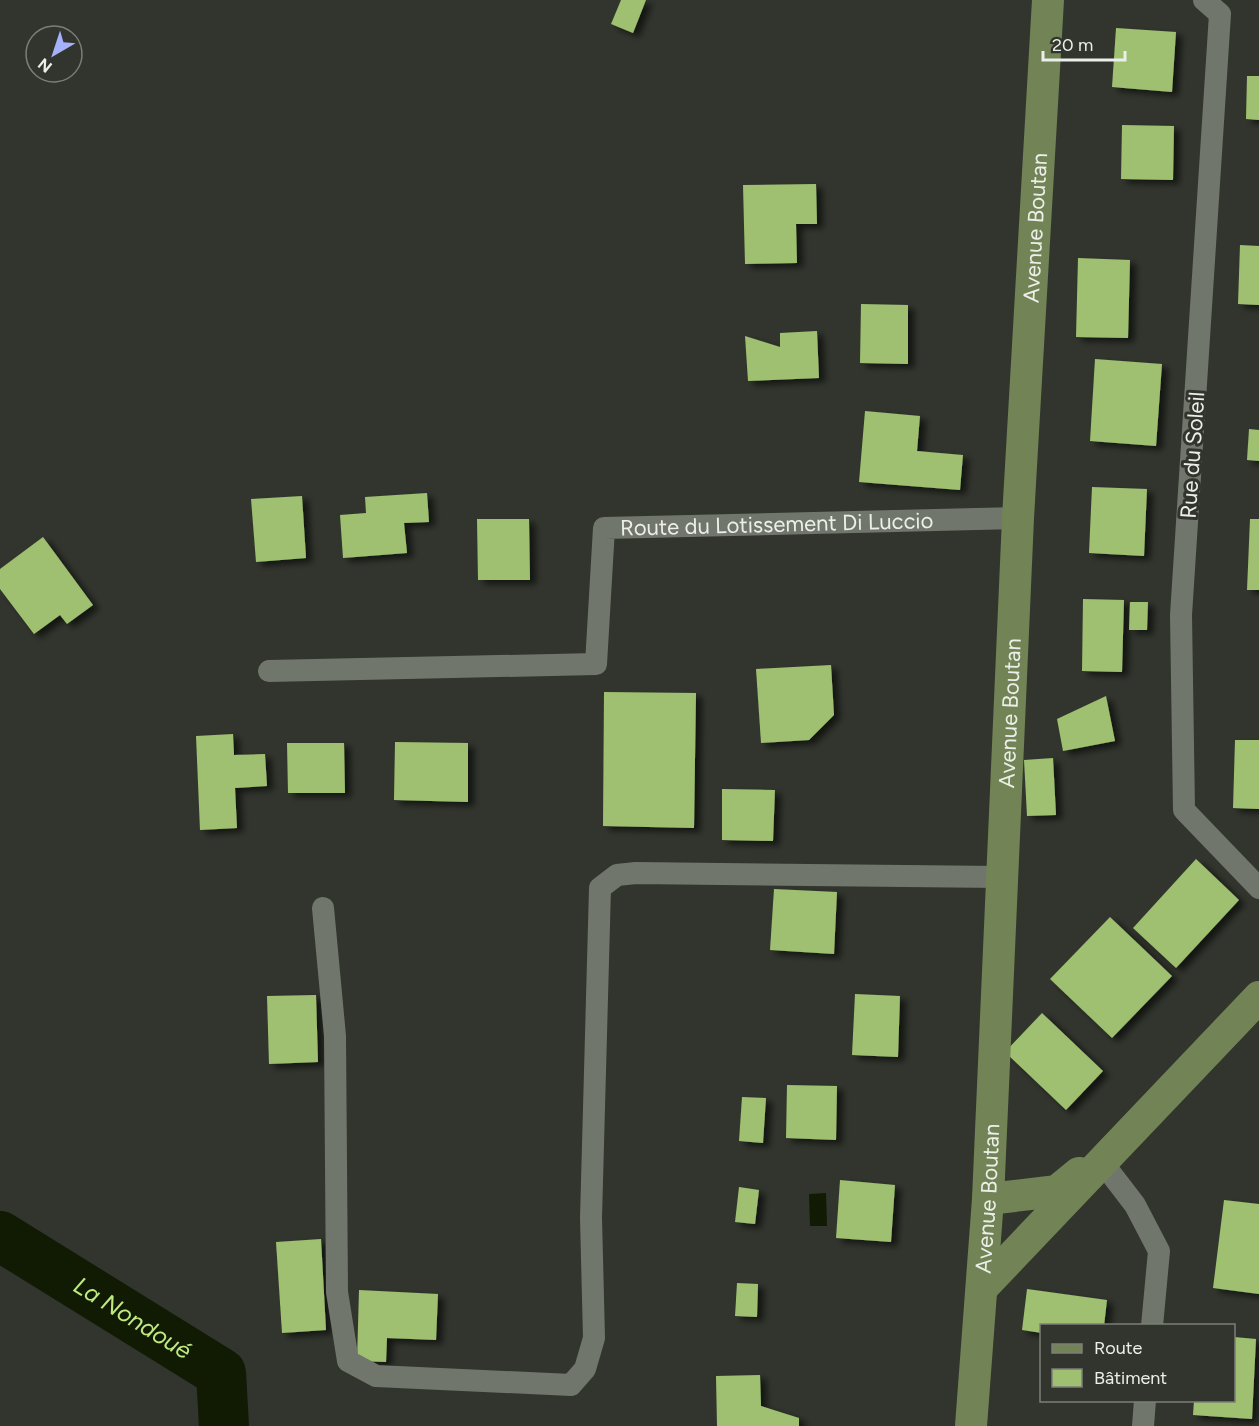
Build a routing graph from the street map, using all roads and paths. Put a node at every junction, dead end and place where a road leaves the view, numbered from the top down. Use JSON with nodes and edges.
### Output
{"nodes":[{"id":1,"x":1048,"y":0,"type":"edge"},
{"id":2,"x":1204,"y":0,"type":"edge"},
{"id":3,"x":1018,"y":518,"type":"junction"},
{"id":4,"x":269,"y":671,"type":"dead end"},
{"id":5,"x":1000,"y":878,"type":"junction"},
{"id":6,"x":1259,"y":888,"type":"edge"},
{"id":7,"x":322,"y":908,"type":"dead end"},
{"id":8,"x":1259,"y":997,"type":"edge"},
{"id":9,"x":1107,"y":1156,"type":"junction"},
{"id":10,"x":988,"y":1199,"type":"junction"},
{"id":11,"x":982,"y":1288,"type":"junction"},
{"id":12,"x":1152,"y":1324,"type":"edge"},
{"id":13,"x":1145,"y":1402,"type":"edge"},
{"id":14,"x":971,"y":1426,"type":"edge"},
{"id":15,"x":1143,"y":1426,"type":"edge"}],
"edges":[{"from":1,"to":3,"type":"street","name":"Avenue Boutan"},
{"from":2,"to":6,"type":"street","name":"Rue du Soleil"},
{"from":3,"to":4,"type":"street","name":"Route du Lotissement Di Luccio"},
{"from":3,"to":5,"type":"street","name":"Avenue Boutan"},
{"from":5,"to":7,"type":"street"},
{"from":5,"to":10,"type":"street","name":"Avenue Boutan"},
{"from":8,"to":9,"type":"street"},
{"from":9,"to":10,"type":"street"},
{"from":9,"to":11,"type":"street"},
{"from":9,"to":12,"type":"street"},
{"from":10,"to":11,"type":"street","name":"Avenue Boutan"},
{"from":11,"to":14,"type":"street","name":"Avenue Boutan"},
{"from":13,"to":15,"type":"street"}]}
